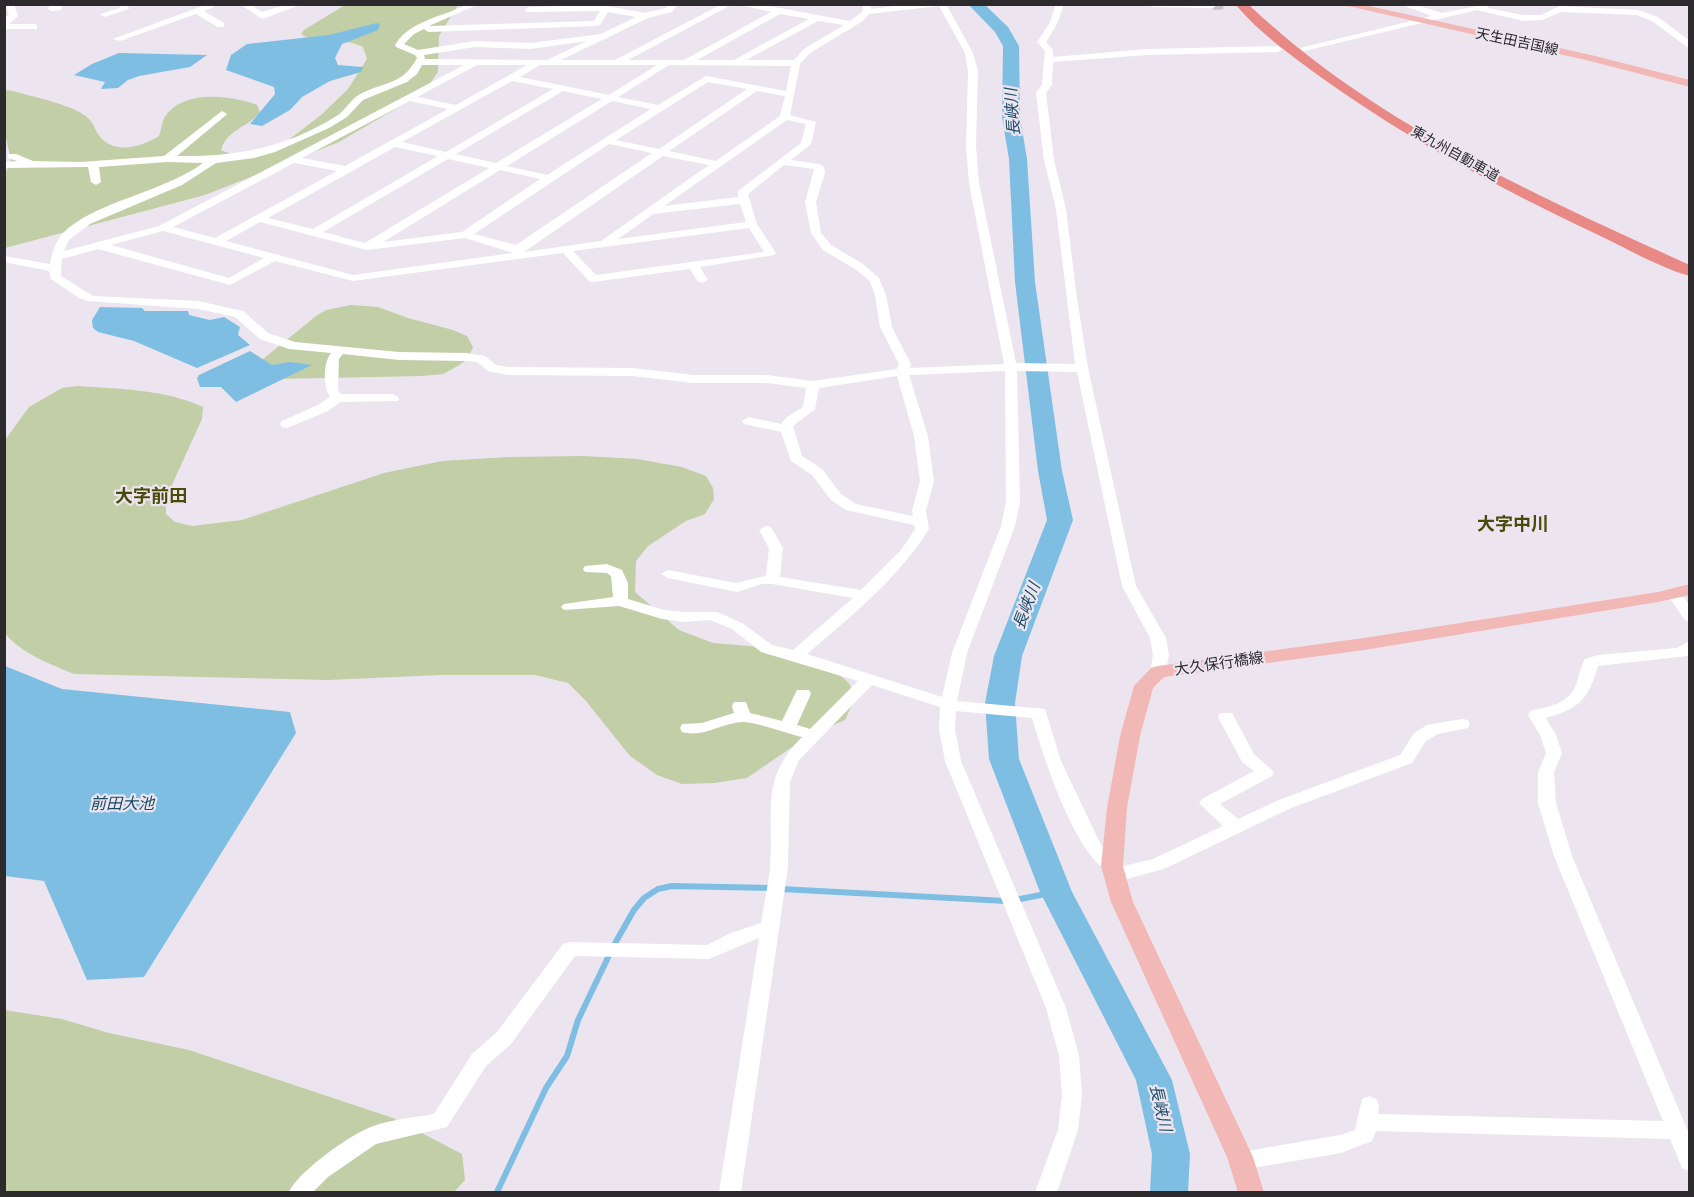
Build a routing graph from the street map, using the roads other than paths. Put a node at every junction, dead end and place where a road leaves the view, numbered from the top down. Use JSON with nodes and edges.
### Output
{"nodes":[{"id":1,"x":10,"y":4,"type":"edge"},
{"id":2,"x":123,"y":4,"type":"edge"},
{"id":3,"x":217,"y":4,"type":"edge"},
{"id":4,"x":244,"y":4,"type":"edge"},
{"id":5,"x":475,"y":4,"type":"edge"},
{"id":6,"x":629,"y":4,"type":"edge"},
{"id":7,"x":674,"y":4,"type":"edge"},
{"id":8,"x":729,"y":4,"type":"edge"},
{"id":9,"x":940,"y":4,"type":"edge"},
{"id":10,"x":1060,"y":4,"type":"edge"},
{"id":11,"x":1152,"y":4,"type":"edge"},
{"id":12,"x":1241,"y":4,"type":"edge"},
{"id":13,"x":1344,"y":4,"type":"edge"},
{"id":14,"x":1403,"y":4,"type":"edge"},
{"id":15,"x":296,"y":5,"type":"edge"},
{"id":16,"x":745,"y":5,"type":"edge"},
{"id":17,"x":1200,"y":5,"type":"edge"},
{"id":18,"x":1214,"y":5,"type":"edge"},
{"id":19,"x":1489,"y":5,"type":"edge"},
{"id":20,"x":529,"y":7,"type":"edge"},
{"id":21,"x":867,"y":8,"type":"edge"},
{"id":22,"x":1477,"y":8,"type":"junction"},
{"id":23,"x":605,"y":9,"type":"junction"},
{"id":24,"x":197,"y":11,"type":"junction"},
{"id":25,"x":779,"y":11,"type":"junction"},
{"id":26,"x":104,"y":14,"type":"dead end"},
{"id":27,"x":645,"y":16,"type":"junction"},
{"id":28,"x":1442,"y":16,"type":"junction"},
{"id":29,"x":817,"y":18,"type":"junction"},
{"id":30,"x":1422,"y":21,"type":"junction"},
{"id":31,"x":851,"y":24,"type":"junction"},
{"id":32,"x":4,"y":25,"type":"edge"},
{"id":33,"x":221,"y":25,"type":"dead end"},
{"id":34,"x":526,"y":25,"type":"junction"},
{"id":35,"x":33,"y":27,"type":"dead end"},
{"id":36,"x":416,"y":29,"type":"junction"},
{"id":37,"x":600,"y":36,"type":"junction"},
{"id":38,"x":117,"y":39,"type":"dead end"},
{"id":39,"x":524,"y":46,"type":"junction"},
{"id":40,"x":1689,"y":46,"type":"edge"},
{"id":41,"x":1304,"y":48,"type":"dead end"},
{"id":42,"x":1278,"y":49,"type":"dead end"},
{"id":43,"x":419,"y":57,"type":"junction"},
{"id":44,"x":1048,"y":60,"type":"junction"},
{"id":45,"x":616,"y":62,"type":"junction"},
{"id":46,"x":685,"y":62,"type":"junction"},
{"id":47,"x":474,"y":63,"type":"junction"},
{"id":48,"x":544,"y":63,"type":"junction"},
{"id":49,"x":667,"y":63,"type":"junction"},
{"id":50,"x":736,"y":63,"type":"junction"},
{"id":51,"x":796,"y":63,"type":"junction"},
{"id":52,"x":513,"y":78,"type":"junction"},
{"id":53,"x":1689,"y":84,"type":"edge"},
{"id":54,"x":562,"y":88,"type":"junction"},
{"id":55,"x":754,"y":89,"type":"junction"},
{"id":56,"x":788,"y":94,"type":"junction"},
{"id":57,"x":409,"y":98,"type":"junction"},
{"id":58,"x":611,"y":98,"type":"junction"},
{"id":59,"x":459,"y":108,"type":"junction"},
{"id":60,"x":659,"y":108,"type":"junction"},
{"id":61,"x":222,"y":114,"type":"dead end"},
{"id":62,"x":785,"y":117,"type":"junction"},
{"id":63,"x":609,"y":141,"type":"junction"},
{"id":64,"x":396,"y":144,"type":"junction"},
{"id":65,"x":662,"y":152,"type":"junction"},
{"id":66,"x":447,"y":155,"type":"junction"},
{"id":67,"x":12,"y":156,"type":"dead end"},
{"id":68,"x":167,"y":159,"type":"junction"},
{"id":69,"x":295,"y":159,"type":"junction"},
{"id":70,"x":782,"y":162,"type":"junction"},
{"id":71,"x":210,"y":163,"type":"junction"},
{"id":72,"x":32,"y":164,"type":"junction"},
{"id":73,"x":93,"y":164,"type":"junction"},
{"id":74,"x":717,"y":164,"type":"junction"},
{"id":75,"x":4,"y":165,"type":"edge"},
{"id":76,"x":498,"y":167,"type":"junction"},
{"id":77,"x":348,"y":170,"type":"junction"},
{"id":78,"x":549,"y":178,"type":"junction"},
{"id":79,"x":96,"y":182,"type":"dead end"},
{"id":80,"x":743,"y":200,"type":"junction"},
{"id":81,"x":651,"y":211,"type":"junction"},
{"id":82,"x":260,"y":219,"type":"junction"},
{"id":83,"x":752,"y":224,"type":"junction"},
{"id":84,"x":163,"y":228,"type":"junction"},
{"id":85,"x":316,"y":232,"type":"junction"},
{"id":86,"x":465,"y":235,"type":"junction"},
{"id":87,"x":217,"y":242,"type":"junction"},
{"id":88,"x":605,"y":243,"type":"junction"},
{"id":89,"x":98,"y":246,"type":"junction"},
{"id":90,"x":367,"y":247,"type":"junction"},
{"id":91,"x":565,"y":249,"type":"junction"},
{"id":92,"x":519,"y":252,"type":"junction"},
{"id":93,"x":58,"y":256,"type":"junction"},
{"id":94,"x":274,"y":257,"type":"junction"},
{"id":95,"x":4,"y":259,"type":"edge"},
{"id":96,"x":693,"y":265,"type":"junction"},
{"id":97,"x":53,"y":268,"type":"junction"},
{"id":98,"x":1689,"y":271,"type":"edge"},
{"id":99,"x":702,"y":279,"type":"dead end"},
{"id":100,"x":340,"y":350,"type":"junction"},
{"id":101,"x":1016,"y":368,"type":"junction"},
{"id":102,"x":1079,"y":368,"type":"junction"},
{"id":103,"x":902,"y":372,"type":"junction"},
{"id":104,"x":813,"y":385,"type":"junction"},
{"id":105,"x":337,"y":398,"type":"junction"},
{"id":106,"x":393,"y":398,"type":"dead end"},
{"id":107,"x":749,"y":421,"type":"dead end"},
{"id":108,"x":287,"y":424,"type":"dead end"},
{"id":109,"x":787,"y":429,"type":"junction"},
{"id":110,"x":921,"y":522,"type":"junction"},
{"id":111,"x":766,"y":530,"type":"dead end"},
{"id":112,"x":600,"y":565,"type":"dead end"},
{"id":113,"x":668,"y":574,"type":"dead end"},
{"id":114,"x":772,"y":580,"type":"junction"},
{"id":115,"x":1681,"y":591,"type":"edge"},
{"id":116,"x":864,"y":595,"type":"junction"},
{"id":117,"x":620,"y":601,"type":"junction"},
{"id":118,"x":569,"y":607,"type":"dead end"},
{"id":119,"x":1689,"y":617,"type":"edge"},
{"id":120,"x":1689,"y":646,"type":"edge"},
{"id":121,"x":796,"y":657,"type":"junction"},
{"id":122,"x":1158,"y":672,"type":"junction"},
{"id":123,"x":869,"y":679,"type":"junction"},
{"id":124,"x":803,"y":693,"type":"dead end"},
{"id":125,"x":955,"y":705,"type":"junction"},
{"id":126,"x":1226,"y":717,"type":"dead end"},
{"id":127,"x":1462,"y":724,"type":"dead end"},
{"id":128,"x":688,"y":728,"type":"dead end"},
{"id":129,"x":788,"y":728,"type":"junction"},
{"id":130,"x":814,"y":735,"type":"junction"},
{"id":131,"x":1236,"y":827,"type":"junction"},
{"id":132,"x":1114,"y":871,"type":"junction"},
{"id":133,"x":768,"y":928,"type":"junction"},
{"id":134,"x":1676,"y":1130,"type":"junction"},
{"id":135,"x":1241,"y":1161,"type":"junction"},
{"id":136,"x":1689,"y":1162,"type":"edge"},
{"id":137,"x":300,"y":1192,"type":"edge"},
{"id":138,"x":730,"y":1192,"type":"edge"},
{"id":139,"x":1046,"y":1192,"type":"edge"},
{"id":140,"x":1251,"y":1192,"type":"edge"}],
"edges":[{"from":1,"to":32,"type":"street"},
{"from":2,"to":26,"type":"street"},
{"from":3,"to":24,"type":"street"},
{"from":4,"to":15,"type":"street"},
{"from":5,"to":36,"type":"street"},
{"from":6,"to":23,"type":"street"},
{"from":7,"to":27,"type":"street"},
{"from":8,"to":45,"type":"street"},
{"from":9,"to":21,"type":"street"},
{"from":9,"to":101,"type":"street"},
{"from":10,"to":44,"type":"street"},
{"from":11,"to":17,"type":"street"},
{"from":12,"to":98,"type":"highway","name":"東九州自動車道"},
{"from":13,"to":30,"type":"main road","name":"天生田吉国線"},
{"from":14,"to":28,"type":"street"},
{"from":16,"to":25,"type":"street"},
{"from":17,"to":18,"type":"street"},
{"from":19,"to":22,"type":"street"},
{"from":20,"to":23,"type":"street"},
{"from":20,"to":34,"type":"street"},
{"from":21,"to":31,"type":"street"},
{"from":22,"to":28,"type":"street"},
{"from":22,"to":40,"type":"street"},
{"from":23,"to":27,"type":"street"},
{"from":23,"to":34,"type":"street"},
{"from":24,"to":33,"type":"street"},
{"from":24,"to":38,"type":"street"},
{"from":25,"to":29,"type":"street"},
{"from":25,"to":46,"type":"street"},
{"from":27,"to":37,"type":"street"},
{"from":28,"to":30,"type":"street"},
{"from":29,"to":31,"type":"street"},
{"from":29,"to":50,"type":"street"},
{"from":30,"to":41,"type":"street"},
{"from":30,"to":53,"type":"main road","name":"天生田吉国線"},
{"from":31,"to":51,"type":"street"},
{"from":32,"to":35,"type":"street"},
{"from":34,"to":36,"type":"street"},
{"from":34,"to":39,"type":"street"},
{"from":36,"to":43,"type":"street"},
{"from":37,"to":39,"type":"street"},
{"from":37,"to":48,"type":"street"},
{"from":39,"to":43,"type":"street"},
{"from":42,"to":44,"type":"street"},
{"from":43,"to":47,"type":"street"},
{"from":43,"to":71,"type":"street"},
{"from":44,"to":102,"type":"street"},
{"from":45,"to":48,"type":"street"},
{"from":45,"to":49,"type":"street"},
{"from":46,"to":49,"type":"street"},
{"from":46,"to":50,"type":"street"},
{"from":47,"to":48,"type":"street"},
{"from":47,"to":57,"type":"street"},
{"from":48,"to":52,"type":"street"},
{"from":49,"to":58,"type":"street"},
{"from":50,"to":51,"type":"street"},
{"from":51,"to":56,"type":"street"},
{"from":52,"to":54,"type":"street"},
{"from":52,"to":59,"type":"street"},
{"from":54,"to":58,"type":"street"},
{"from":54,"to":66,"type":"street"},
{"from":55,"to":56,"type":"street"},
{"from":55,"to":60,"type":"street"},
{"from":55,"to":65,"type":"street"},
{"from":56,"to":62,"type":"street"},
{"from":57,"to":59,"type":"street"},
{"from":57,"to":69,"type":"street"},
{"from":58,"to":60,"type":"street"},
{"from":58,"to":76,"type":"street"},
{"from":59,"to":64,"type":"street"},
{"from":60,"to":63,"type":"street"},
{"from":61,"to":68,"type":"street"},
{"from":62,"to":70,"type":"street"},
{"from":62,"to":74,"type":"street"},
{"from":63,"to":65,"type":"street"},
{"from":63,"to":78,"type":"street"},
{"from":64,"to":66,"type":"street"},
{"from":64,"to":77,"type":"street"},
{"from":65,"to":74,"type":"street"},
{"from":65,"to":92,"type":"street"},
{"from":66,"to":76,"type":"street"},
{"from":66,"to":85,"type":"street"},
{"from":67,"to":72,"type":"street"},
{"from":68,"to":71,"type":"street"},
{"from":68,"to":73,"type":"street"},
{"from":69,"to":71,"type":"street"},
{"from":69,"to":77,"type":"street"},
{"from":69,"to":84,"type":"street"},
{"from":70,"to":80,"type":"street"},
{"from":70,"to":103,"type":"street"},
{"from":71,"to":93,"type":"street"},
{"from":72,"to":73,"type":"street"},
{"from":72,"to":75,"type":"street"},
{"from":73,"to":79,"type":"street"},
{"from":74,"to":81,"type":"street"},
{"from":76,"to":78,"type":"street"},
{"from":76,"to":90,"type":"street"},
{"from":77,"to":82,"type":"street"},
{"from":78,"to":86,"type":"street"},
{"from":80,"to":81,"type":"street"},
{"from":80,"to":83,"type":"street"},
{"from":81,"to":88,"type":"street"},
{"from":82,"to":85,"type":"street"},
{"from":82,"to":87,"type":"street"},
{"from":83,"to":88,"type":"street"},
{"from":83,"to":96,"type":"street"},
{"from":84,"to":87,"type":"street"},
{"from":84,"to":89,"type":"street"},
{"from":85,"to":90,"type":"street"},
{"from":86,"to":90,"type":"street"},
{"from":86,"to":92,"type":"street"},
{"from":87,"to":94,"type":"street"},
{"from":88,"to":91,"type":"street"},
{"from":89,"to":93,"type":"street"},
{"from":89,"to":94,"type":"street"},
{"from":91,"to":92,"type":"street"},
{"from":91,"to":96,"type":"street"},
{"from":92,"to":94,"type":"street"},
{"from":93,"to":97,"type":"street"},
{"from":95,"to":97,"type":"street"},
{"from":96,"to":99,"type":"street"},
{"from":97,"to":100,"type":"street"},
{"from":100,"to":104,"type":"street"},
{"from":100,"to":105,"type":"street"},
{"from":101,"to":102,"type":"street"},
{"from":101,"to":103,"type":"street"},
{"from":101,"to":125,"type":"street"},
{"from":102,"to":122,"type":"street"},
{"from":103,"to":104,"type":"street"},
{"from":103,"to":110,"type":"street"},
{"from":104,"to":109,"type":"street"},
{"from":105,"to":106,"type":"street"},
{"from":105,"to":108,"type":"street"},
{"from":107,"to":109,"type":"street"},
{"from":109,"to":110,"type":"street"},
{"from":110,"to":116,"type":"street"},
{"from":111,"to":114,"type":"street"},
{"from":112,"to":117,"type":"street"},
{"from":113,"to":114,"type":"street"},
{"from":114,"to":116,"type":"street"},
{"from":115,"to":119,"type":"street"},
{"from":115,"to":122,"type":"main road","name":"大久保行橋線"},
{"from":116,"to":121,"type":"street"},
{"from":117,"to":118,"type":"street"},
{"from":117,"to":121,"type":"street"},
{"from":120,"to":134,"type":"street"},
{"from":121,"to":123,"type":"street"},
{"from":122,"to":132,"type":"main road","name":"大久保行橋線"},
{"from":123,"to":125,"type":"street"},
{"from":123,"to":130,"type":"street"},
{"from":124,"to":129,"type":"street"},
{"from":125,"to":132,"type":"street"},
{"from":125,"to":139,"type":"street"},
{"from":126,"to":131,"type":"street"},
{"from":127,"to":131,"type":"street"},
{"from":128,"to":129,"type":"street"},
{"from":129,"to":130,"type":"street"},
{"from":130,"to":133,"type":"street"},
{"from":131,"to":132,"type":"street"},
{"from":132,"to":135,"type":"main road","name":"大久保行橋線"},
{"from":133,"to":137,"type":"street"},
{"from":133,"to":138,"type":"street"},
{"from":134,"to":135,"type":"street"},
{"from":134,"to":136,"type":"street"},
{"from":135,"to":140,"type":"main road","name":"大久保行橋線"}]}
